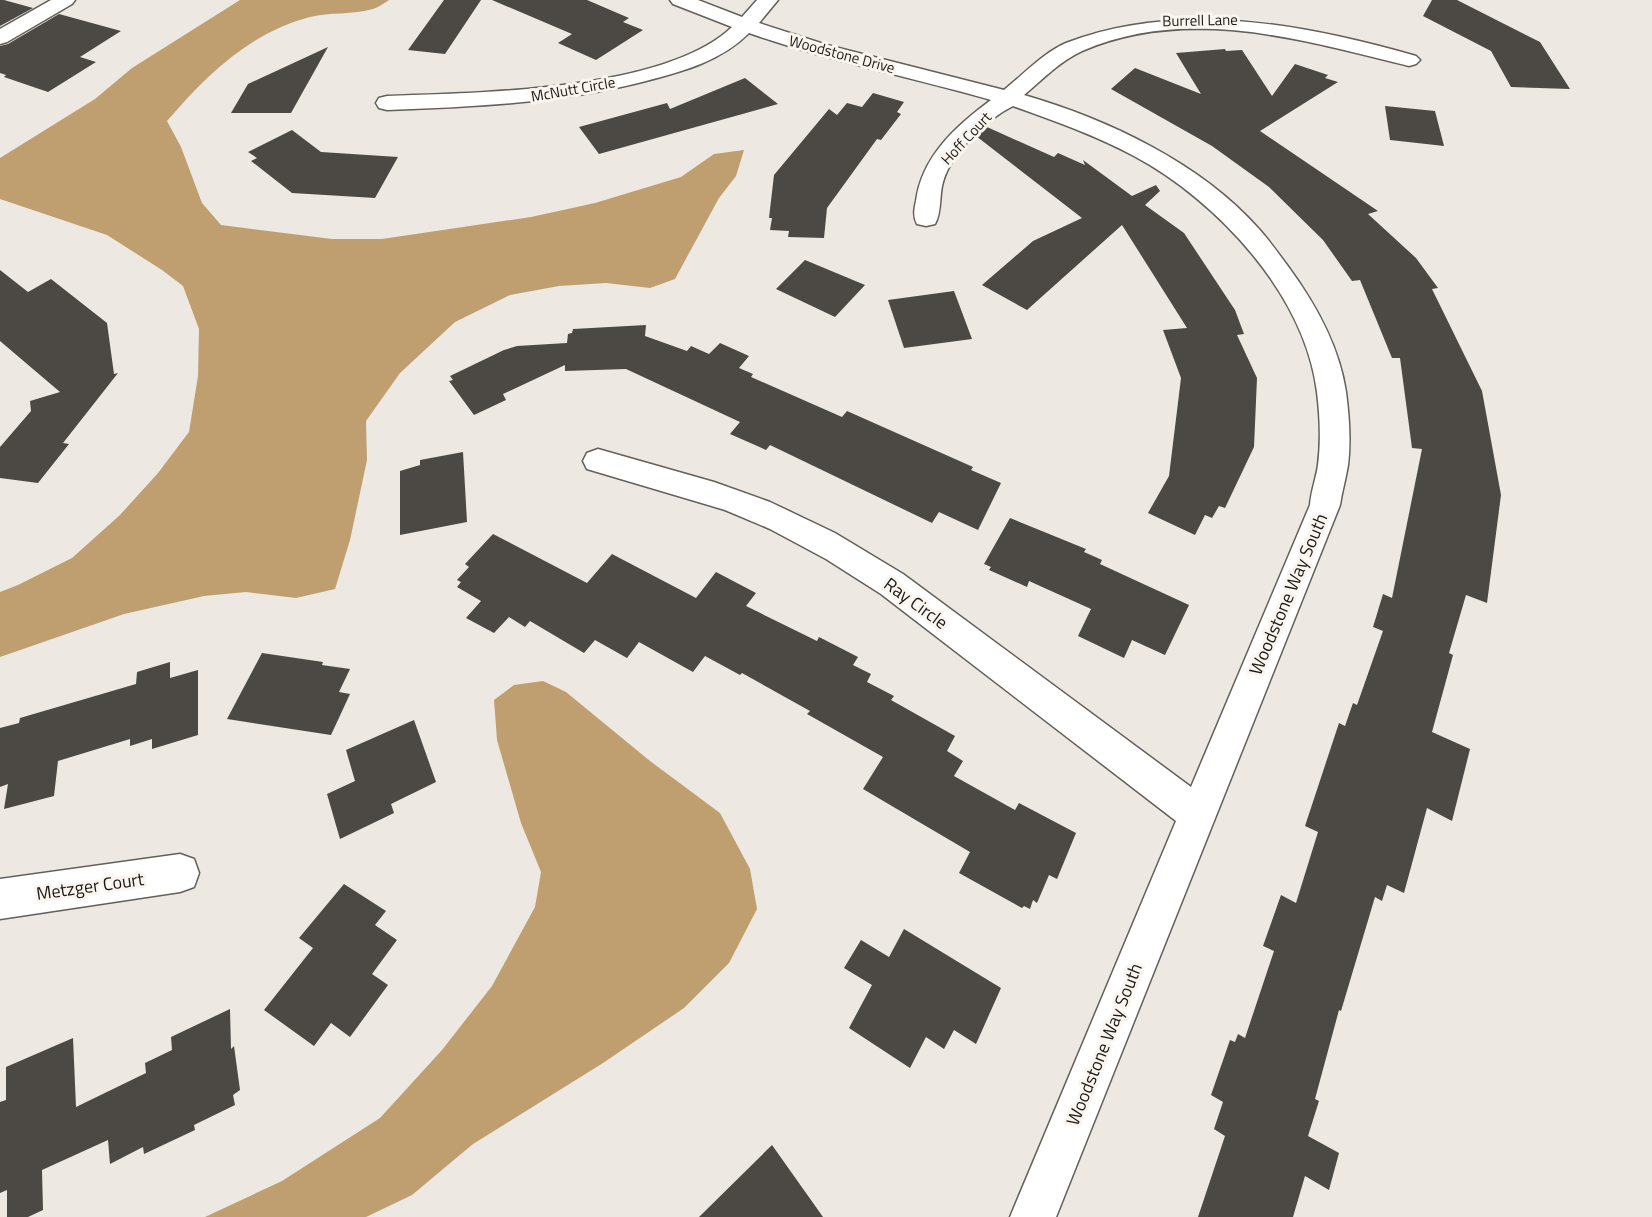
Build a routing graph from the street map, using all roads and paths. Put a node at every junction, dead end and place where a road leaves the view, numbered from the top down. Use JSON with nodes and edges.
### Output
{"nodes":[{"id":1,"x":65,"y":0,"type":"edge"},
{"id":2,"x":680,"y":0,"type":"edge"},
{"id":3,"x":768,"y":0,"type":"edge"},
{"id":4,"x":744,"y":25,"type":"junction"},
{"id":5,"x":0,"y":38,"type":"edge"},
{"id":6,"x":1409,"y":60,"type":"dead end"},
{"id":7,"x":1008,"y":97,"type":"junction"},
{"id":8,"x":387,"y":103,"type":"dead end"},
{"id":9,"x":926,"y":218,"type":"dead end"},
{"id":10,"x":598,"y":461,"type":"dead end"},
{"id":11,"x":1197,"y":814,"type":"junction"},
{"id":12,"x":180,"y":873,"type":"dead end"},
{"id":13,"x":0,"y":899,"type":"edge"},
{"id":14,"x":1033,"y":1217,"type":"edge"}],
"edges":[{"from":1,"to":5,"type":"street"},
{"from":2,"to":4,"type":"street","name":"Woodstone Drive"},
{"from":3,"to":4,"type":"street","name":"McNutt Circle"},
{"from":4,"to":7,"type":"street","name":"Woodstone Drive"},
{"from":4,"to":8,"type":"street","name":"McNutt Circle"},
{"from":6,"to":7,"type":"street","name":"Burrell Lane"},
{"from":7,"to":9,"type":"street","name":"Hoff Court"},
{"from":7,"to":11,"type":"street","name":"Woodstone Way South"},
{"from":10,"to":11,"type":"street","name":"Ray Circle"},
{"from":11,"to":14,"type":"street","name":"Woodstone Way South"},
{"from":12,"to":13,"type":"street","name":"Metzger Court"}]}
